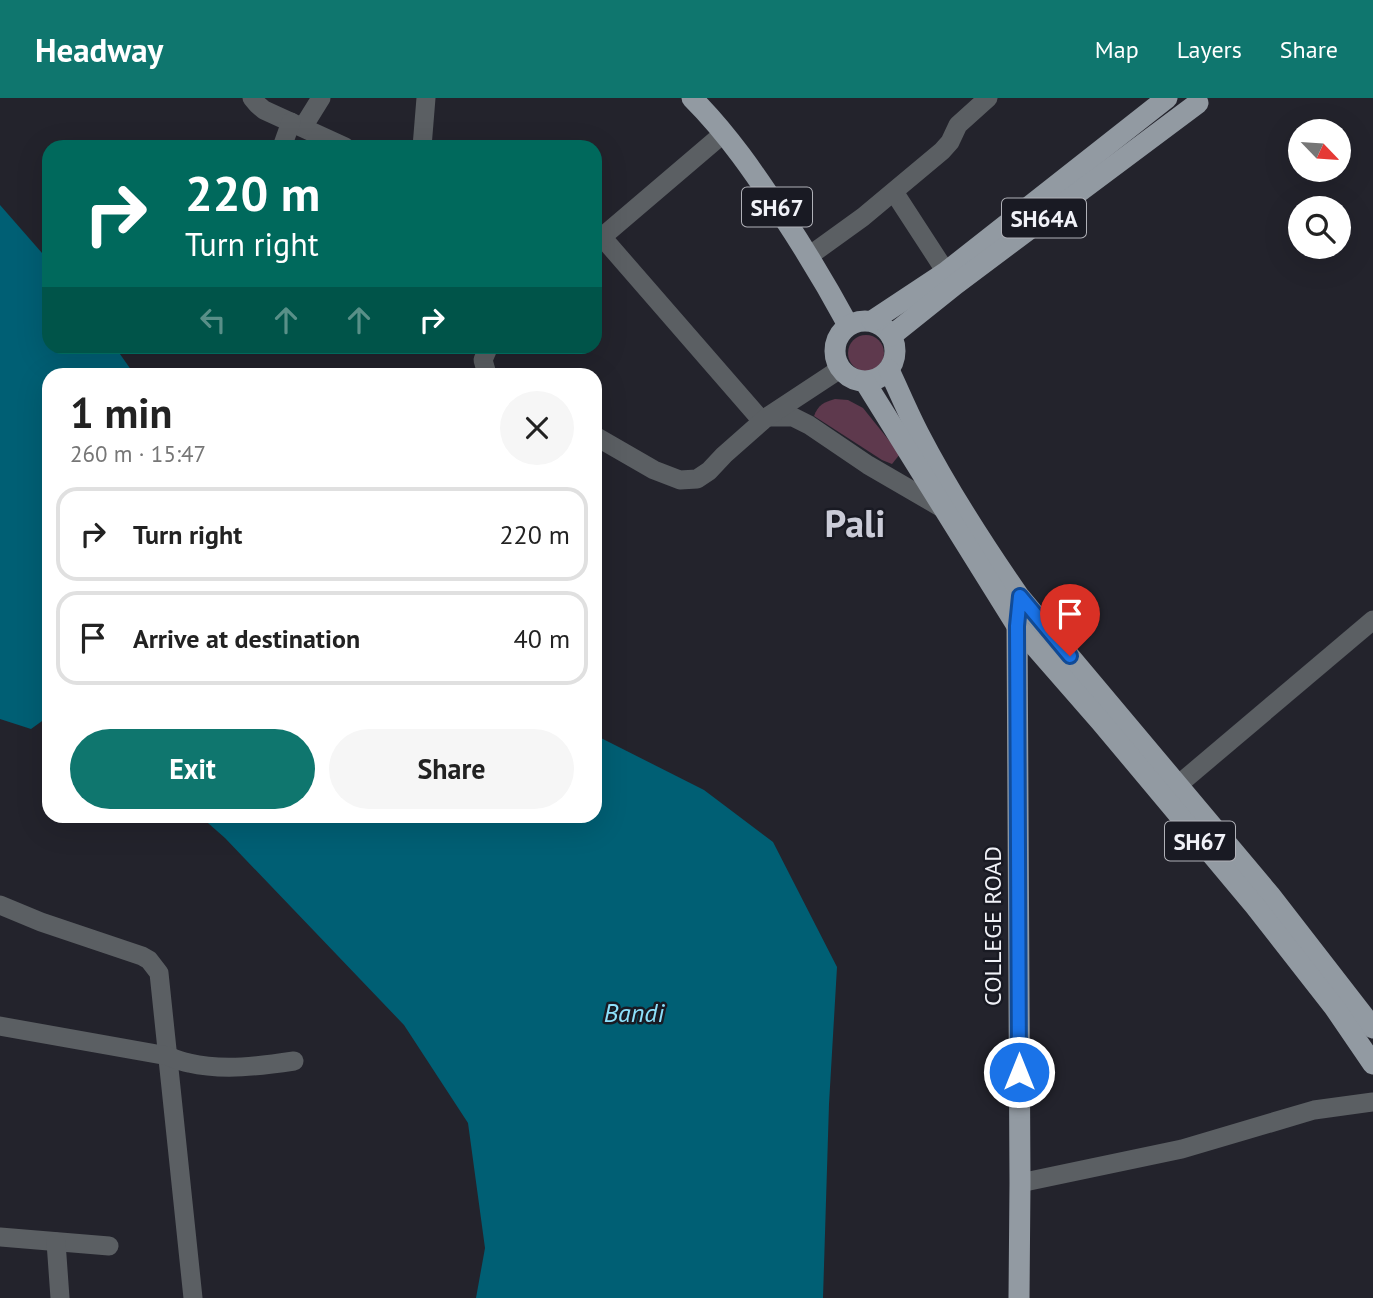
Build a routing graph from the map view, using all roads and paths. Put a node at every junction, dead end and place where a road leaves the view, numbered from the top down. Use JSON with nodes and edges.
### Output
{"nodes":[{"id":1,"x":252,"y":98,"type":"edge"},
{"id":2,"x":321,"y":98,"type":"edge"},
{"id":3,"x":426,"y":98,"type":"edge"},
{"id":4,"x":692,"y":98,"type":"edge"},
{"id":5,"x":988,"y":98,"type":"edge"},
{"id":6,"x":1167,"y":98,"type":"edge"},
{"id":7,"x":1196,"y":100,"type":"edge"},
{"id":8,"x":297,"y":125,"type":"junction"},
{"id":9,"x":724,"y":133,"type":"junction"},
{"id":10,"x":287,"y":140,"type":"edge"},
{"id":11,"x":330,"y":140,"type":"edge"},
{"id":12,"x":423,"y":140,"type":"edge"},
{"id":13,"x":894,"y":192,"type":"junction"},
{"id":14,"x":602,"y":237,"type":"edge"},
{"id":15,"x":602,"y":244,"type":"edge"},
{"id":16,"x":809,"y":256,"type":"junction"},
{"id":17,"x":951,"y":278,"type":"junction"},
{"id":18,"x":872,"y":321,"type":"junction"},
{"id":19,"x":848,"y":325,"type":"junction"},
{"id":20,"x":891,"y":336,"type":"junction"},
{"id":21,"x":840,"y":369,"type":"junction"},
{"id":22,"x":888,"y":370,"type":"junction"},
{"id":23,"x":864,"y":382,"type":"junction"},
{"id":24,"x":765,"y":419,"type":"junction"},
{"id":25,"x":602,"y":440,"type":"edge"},
{"id":26,"x":942,"y":508,"type":"junction"},
{"id":27,"x":1020,"y":596,"type":"junction"},
{"id":28,"x":1373,"y":620,"type":"edge"},
{"id":29,"x":1017,"y":626,"type":"junction"},
{"id":30,"x":1178,"y":785,"type":"junction"},
{"id":31,"x":0,"y":905,"type":"edge"},
{"id":32,"x":0,"y":1026,"type":"edge"},
{"id":33,"x":1373,"y":1028,"type":"edge"},
{"id":34,"x":168,"y":1056,"type":"junction"},
{"id":35,"x":294,"y":1061,"type":"dead end"},
{"id":36,"x":1373,"y":1064,"type":"edge"},
{"id":37,"x":1373,"y":1102,"type":"edge"},
{"id":38,"x":1020,"y":1183,"type":"junction"},
{"id":39,"x":0,"y":1237,"type":"edge"},
{"id":40,"x":56,"y":1241,"type":"junction"},
{"id":41,"x":109,"y":1246,"type":"dead end"},
{"id":42,"x":60,"y":1298,"type":"edge"},
{"id":43,"x":193,"y":1298,"type":"edge"},
{"id":44,"x":1019,"y":1298,"type":"edge"}],
"edges":[{"from":1,"to":8,"type":"street"},
{"from":2,"to":8,"type":"street"},
{"from":3,"to":12,"type":"street"},
{"from":4,"to":9,"type":"main road","number":"SH67"},
{"from":5,"to":13,"type":"street"},
{"from":6,"to":17,"type":"main road","number":"SH64A"},
{"from":7,"to":17,"type":"main road","number":"SH64A"},
{"from":8,"to":10,"type":"street"},
{"from":8,"to":11,"type":"street"},
{"from":9,"to":14,"type":"street"},
{"from":9,"to":16,"type":"main road","number":"SH67"},
{"from":13,"to":16,"type":"street"},
{"from":13,"to":17,"type":"street"},
{"from":15,"to":24,"type":"street"},
{"from":16,"to":19,"type":"main road","number":"SH67"},
{"from":17,"to":18,"type":"main road","number":"SH64A"},
{"from":17,"to":20,"type":"main road","number":"SH64A"},
{"from":18,"to":19,"type":"main road"},
{"from":18,"to":20,"type":"main road"},
{"from":19,"to":21,"type":"main road"},
{"from":20,"to":22,"type":"main road"},
{"from":21,"to":23,"type":"main road","number":"SH67"},
{"from":21,"to":24,"type":"street"},
{"from":22,"to":23,"type":"main road"},
{"from":22,"to":27,"type":"main road","number":"SH67"},
{"from":23,"to":26,"type":"main road","number":"SH67"},
{"from":24,"to":25,"type":"street"},
{"from":24,"to":26,"type":"street"},
{"from":26,"to":29,"type":"main road","number":"SH67"},
{"from":27,"to":29,"type":"main road","name":"COLLEGE ROAD"},
{"from":27,"to":30,"type":"main road","number":"SH67"},
{"from":28,"to":30,"type":"street"},
{"from":29,"to":36,"type":"main road","number":"SH67"},
{"from":29,"to":38,"type":"main road","name":"COLLEGE ROAD"},
{"from":30,"to":33,"type":"main road","number":"SH67"},
{"from":31,"to":34,"type":"street"},
{"from":32,"to":34,"type":"street"},
{"from":34,"to":35,"type":"street"},
{"from":34,"to":43,"type":"street"},
{"from":37,"to":38,"type":"street"},
{"from":38,"to":44,"type":"main road","name":"COLLEGE ROAD"},
{"from":39,"to":40,"type":"street"},
{"from":40,"to":41,"type":"street"},
{"from":40,"to":42,"type":"street"}]}
